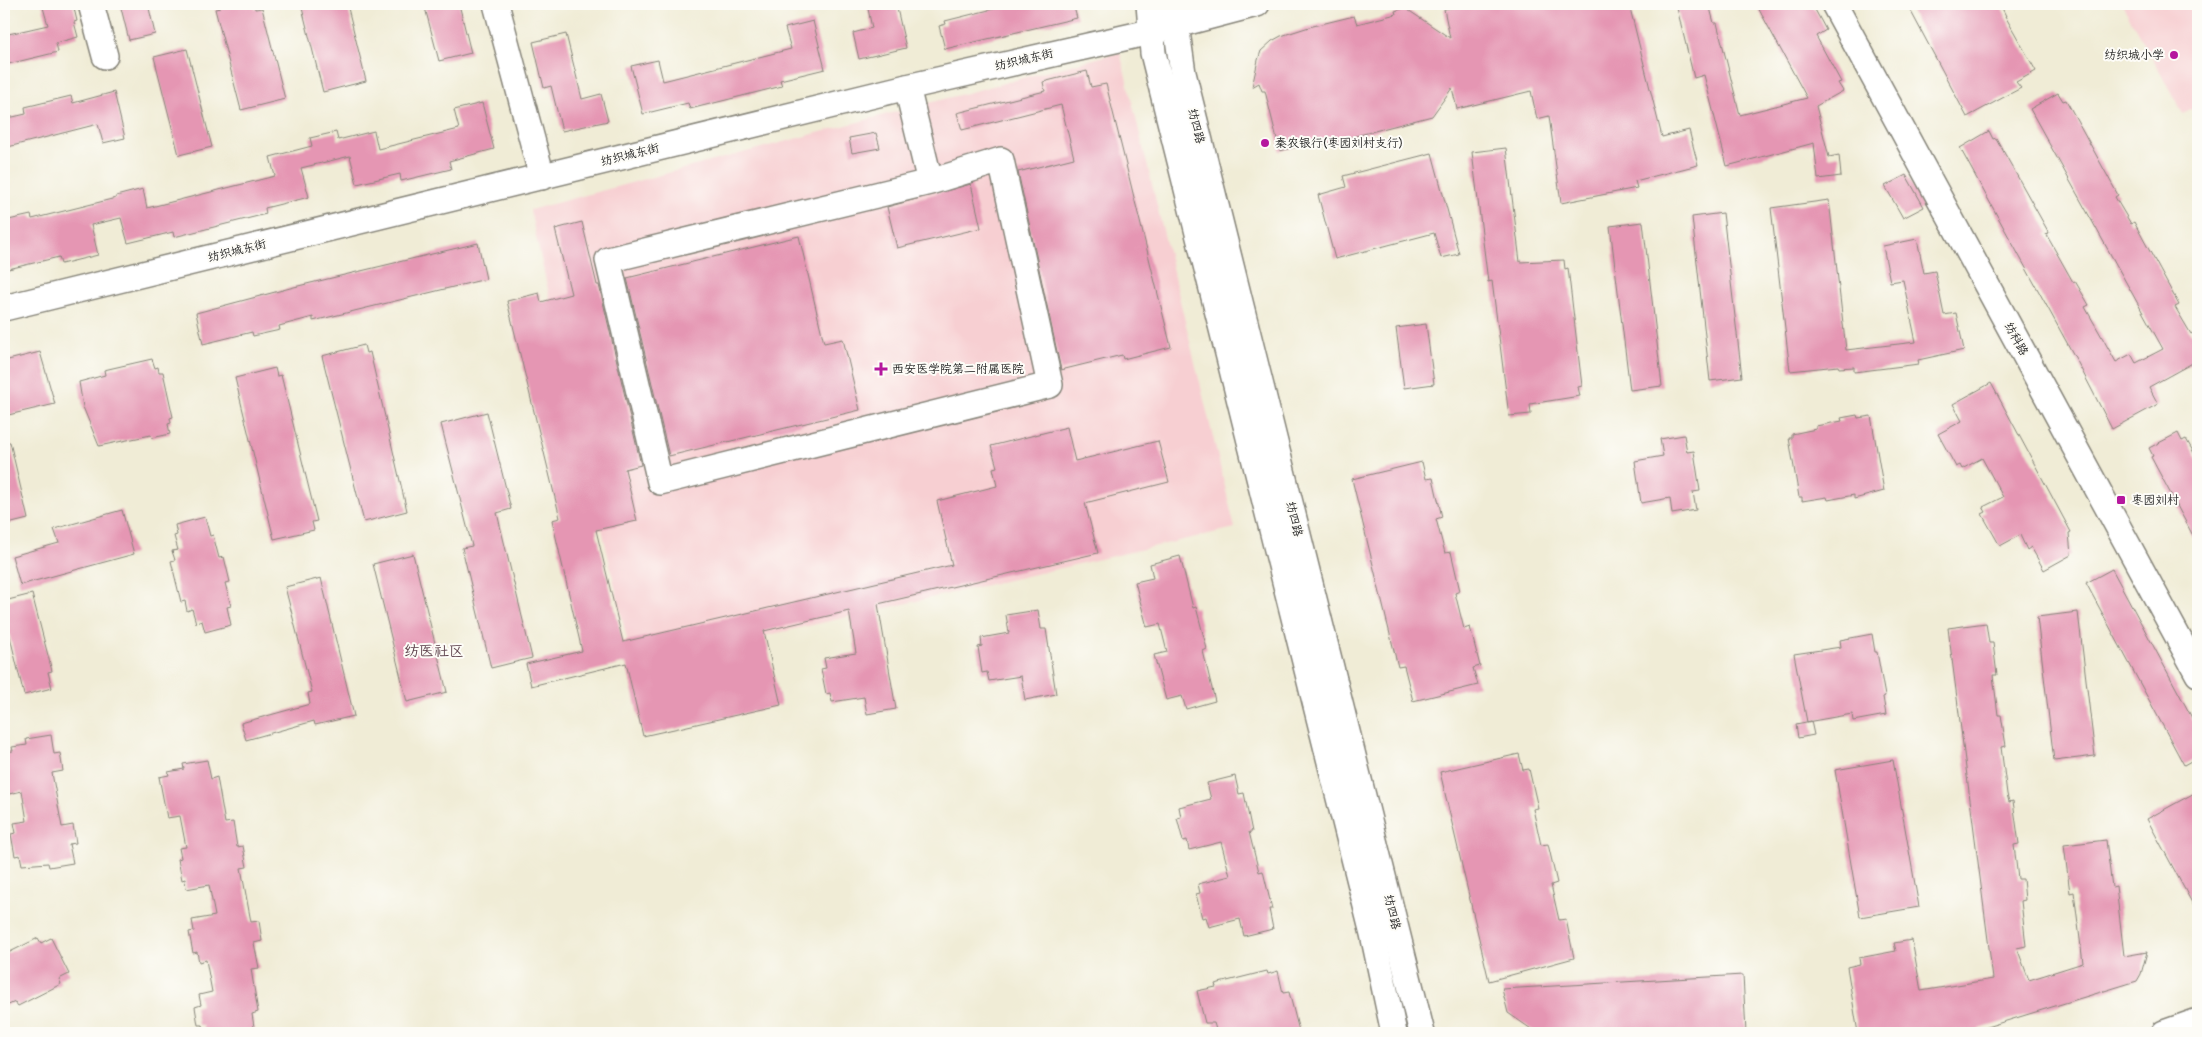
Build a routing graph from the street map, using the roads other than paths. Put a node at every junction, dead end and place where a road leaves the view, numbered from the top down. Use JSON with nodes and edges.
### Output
{"nodes":[{"id":1,"x":91,"y":4,"type":"edge"},
{"id":2,"x":496,"y":4,"type":"edge"},
{"id":3,"x":1150,"y":4,"type":"edge"},
{"id":4,"x":1257,"y":4,"type":"edge"},
{"id":5,"x":1834,"y":4,"type":"edge"},
{"id":6,"x":1174,"y":14,"type":"edge"},
{"id":7,"x":1150,"y":32,"type":"junction"},
{"id":8,"x":105,"y":56,"type":"dead end"},
{"id":9,"x":907,"y":87,"type":"junction"},
{"id":10,"x":542,"y":177,"type":"junction"},
{"id":11,"x":930,"y":182,"type":"junction"},
{"id":12,"x":4,"y":308,"type":"edge"},
{"id":13,"x":2198,"y":674,"type":"edge"},
{"id":14,"x":2198,"y":1021,"type":"edge"},
{"id":15,"x":1394,"y":1033,"type":"edge"},
{"id":16,"x":1422,"y":1033,"type":"edge"},
{"id":17,"x":2164,"y":1033,"type":"edge"}],
"edges":[{"from":1,"to":8,"type":"street"},
{"from":2,"to":10,"type":"street"},
{"from":3,"to":7,"type":"street","name":"纺四路"},
{"from":4,"to":6,"type":"street","name":"纺织城东街"},
{"from":5,"to":13,"type":"street","name":"纺科路"},
{"from":6,"to":7,"type":"street","name":"纺织城东街"},
{"from":6,"to":16,"type":"street","name":"纺四路"},
{"from":7,"to":9,"type":"street","name":"纺织城东街"},
{"from":7,"to":15,"type":"street","name":"纺四路"},
{"from":9,"to":10,"type":"street","name":"纺织城东街"},
{"from":9,"to":11,"type":"street"},
{"from":10,"to":12,"type":"street","name":"纺织城东街"},
{"from":11,"to":11,"type":"street"},
{"from":14,"to":17,"type":"street"}]}
